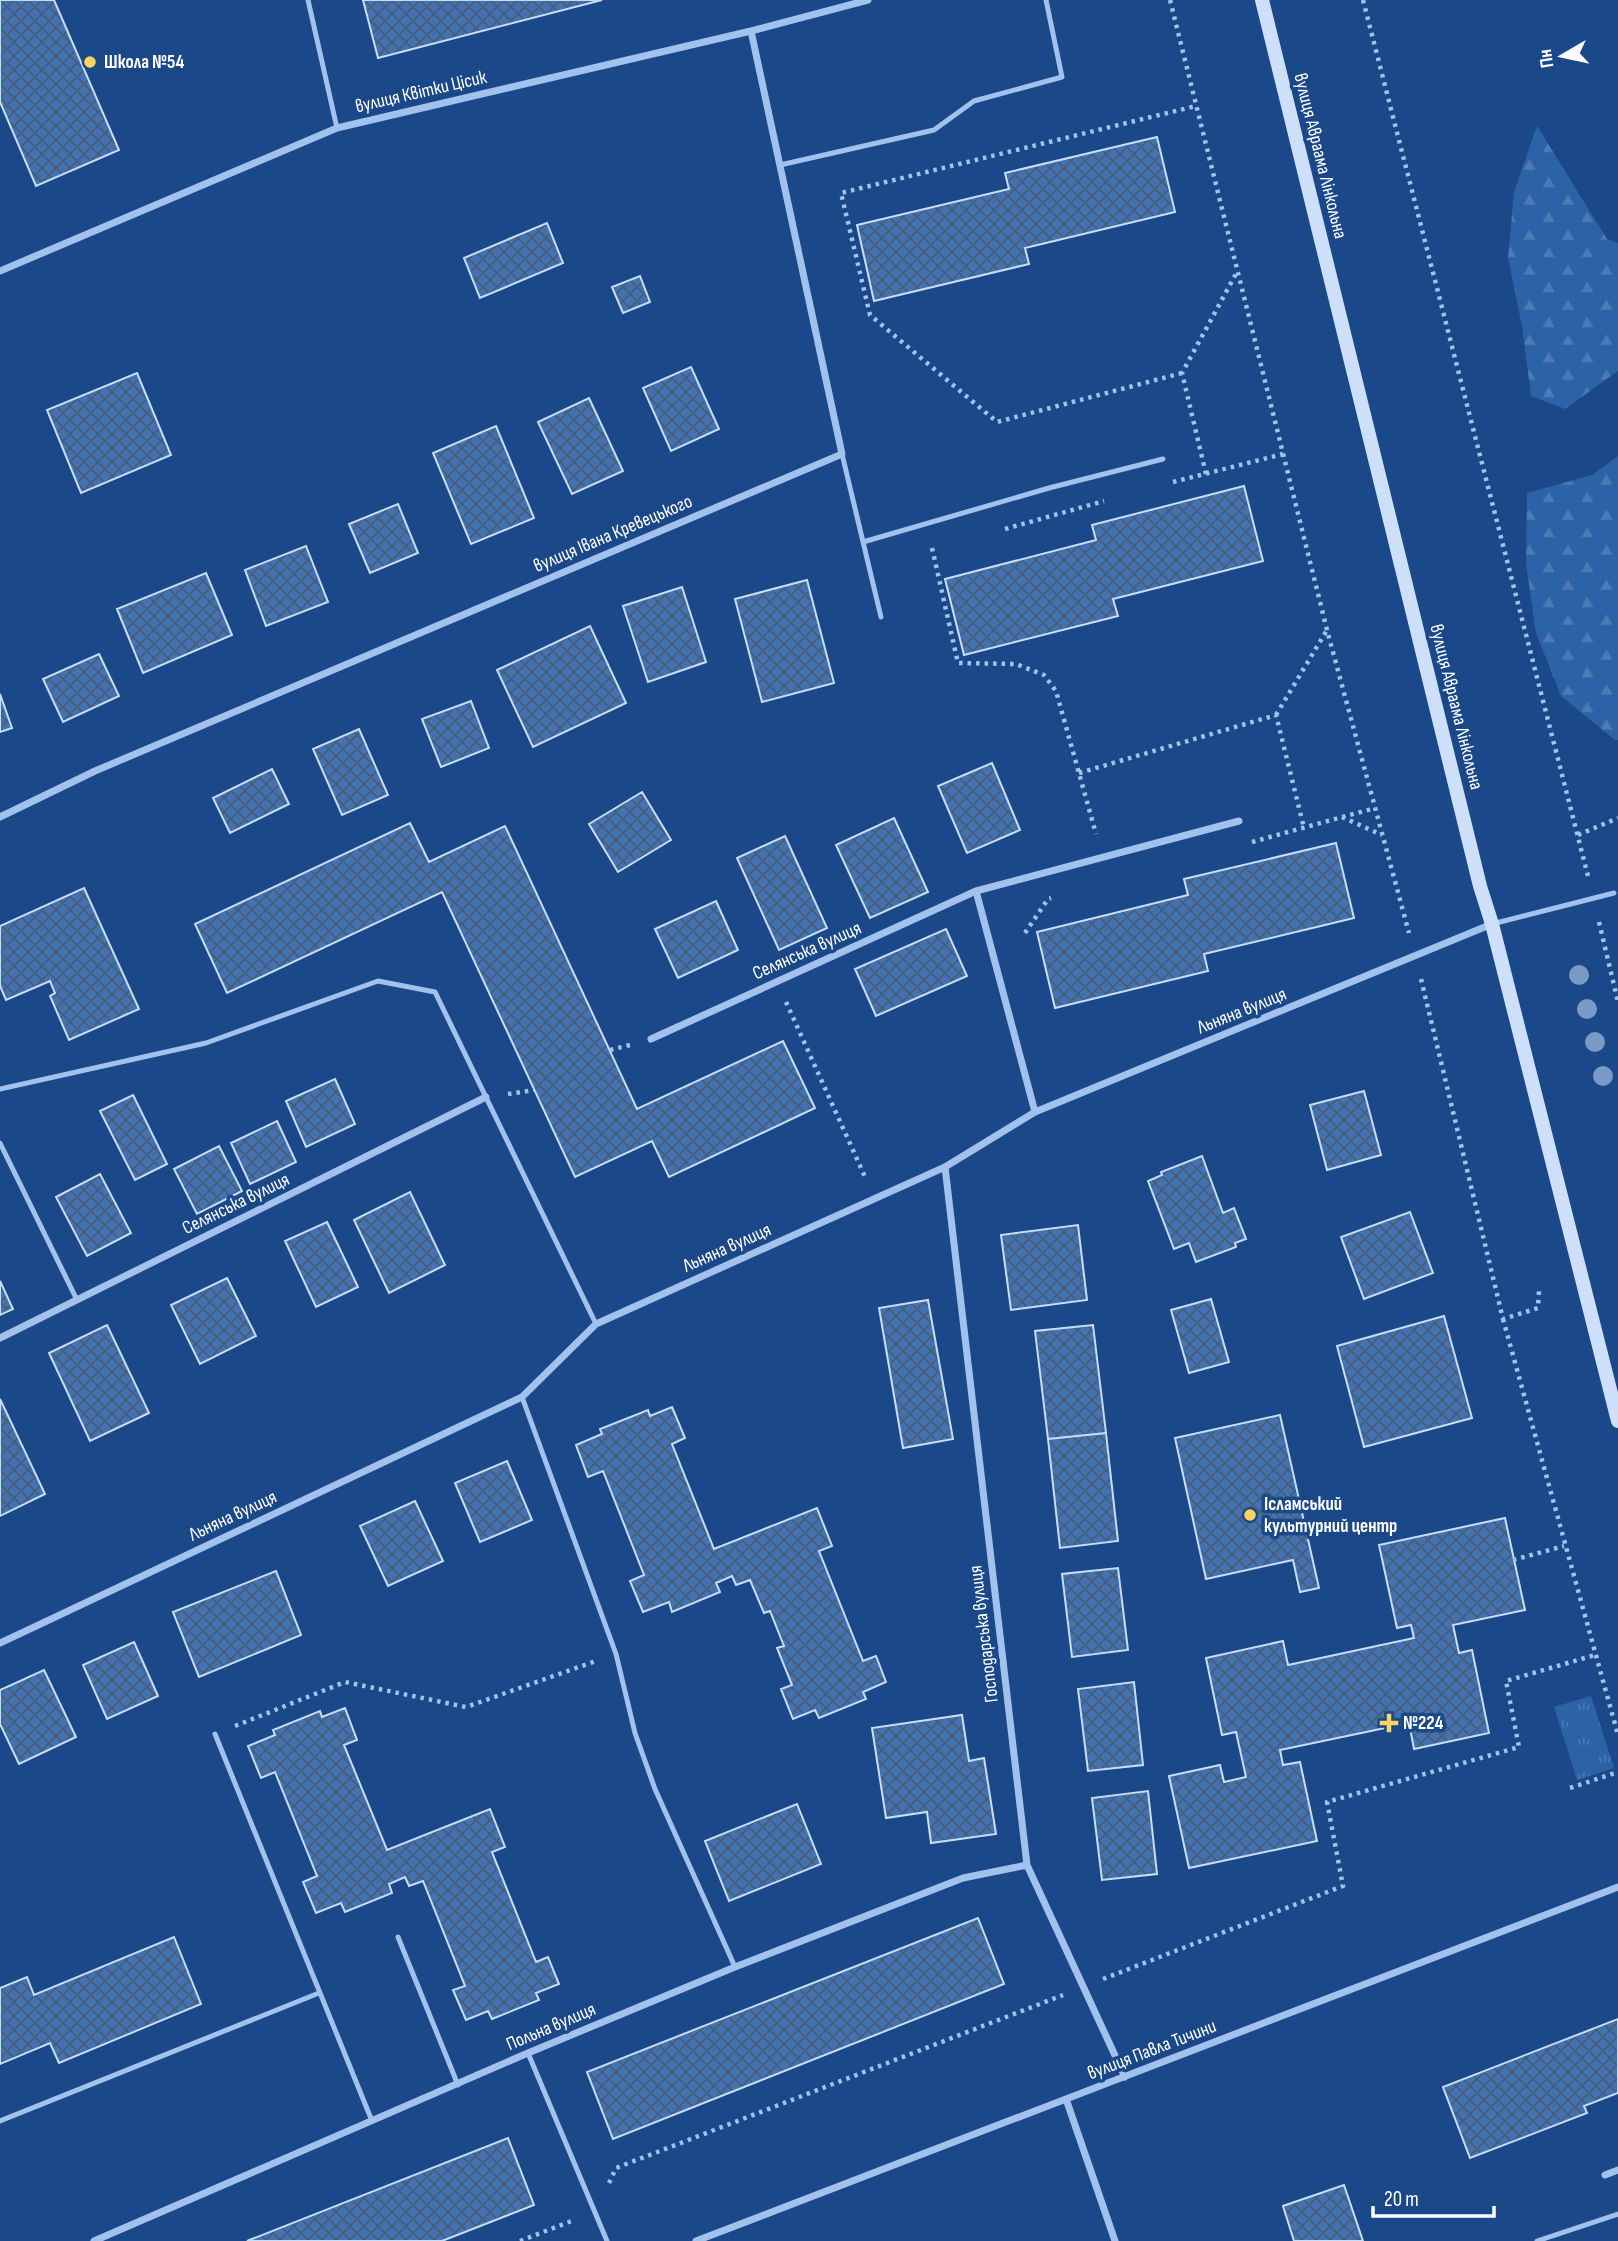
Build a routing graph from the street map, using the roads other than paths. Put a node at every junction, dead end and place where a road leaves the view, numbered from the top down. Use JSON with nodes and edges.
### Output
{"nodes":[{"id":1,"x":308,"y":0,"type":"edge"},
{"id":2,"x":868,"y":0,"type":"edge"},
{"id":3,"x":1046,"y":0,"type":"edge"},
{"id":4,"x":1262,"y":0,"type":"edge"},
{"id":5,"x":751,"y":31,"type":"junction"},
{"id":6,"x":337,"y":128,"type":"junction"},
{"id":7,"x":780,"y":165,"type":"junction"},
{"id":8,"x":0,"y":271,"type":"edge"},
{"id":9,"x":842,"y":454,"type":"junction"},
{"id":10,"x":1163,"y":459,"type":"dead end"},
{"id":11,"x":863,"y":542,"type":"junction"},
{"id":12,"x":881,"y":617,"type":"dead end"},
{"id":13,"x":0,"y":817,"type":"edge"},
{"id":14,"x":1239,"y":821,"type":"dead end"},
{"id":15,"x":976,"y":891,"type":"junction"},
{"id":16,"x":1614,"y":893,"type":"dead end"},
{"id":17,"x":1492,"y":925,"type":"junction"},
{"id":18,"x":651,"y":1039,"type":"dead end"},
{"id":19,"x":0,"y":1089,"type":"edge"},
{"id":20,"x":486,"y":1097,"type":"junction"},
{"id":21,"x":1035,"y":1112,"type":"junction"},
{"id":22,"x":0,"y":1143,"type":"edge"},
{"id":23,"x":945,"y":1167,"type":"junction"},
{"id":24,"x":78,"y":1300,"type":"junction"},
{"id":25,"x":596,"y":1324,"type":"junction"},
{"id":26,"x":0,"y":1338,"type":"edge"},
{"id":27,"x":522,"y":1397,"type":"junction"},
{"id":28,"x":1618,"y":1421,"type":"edge"},
{"id":29,"x":0,"y":1643,"type":"edge"},
{"id":30,"x":215,"y":1734,"type":"road end"},
{"id":31,"x":1027,"y":1865,"type":"junction"},
{"id":32,"x":1618,"y":1888,"type":"edge"},
{"id":33,"x":398,"y":1937,"type":"dead end"},
{"id":34,"x":735,"y":1967,"type":"junction"},
{"id":35,"x":319,"y":1993,"type":"junction"},
{"id":36,"x":528,"y":2053,"type":"junction"},
{"id":37,"x":1125,"y":2077,"type":"junction"},
{"id":38,"x":458,"y":2085,"type":"junction"},
{"id":39,"x":1066,"y":2099,"type":"junction"},
{"id":40,"x":372,"y":2121,"type":"junction"},
{"id":41,"x":0,"y":2122,"type":"edge"},
{"id":42,"x":1618,"y":2171,"type":"edge"},
{"id":43,"x":1605,"y":2175,"type":"dead end"},
{"id":44,"x":1618,"y":2214,"type":"edge"},
{"id":45,"x":94,"y":2241,"type":"edge"},
{"id":46,"x":607,"y":2241,"type":"edge"},
{"id":47,"x":696,"y":2241,"type":"edge"},
{"id":48,"x":1115,"y":2241,"type":"edge"},
{"id":49,"x":1537,"y":2241,"type":"edge"}],
"edges":[{"from":1,"to":6,"type":"lane"},
{"from":2,"to":5,"type":"street","name":"вулиця Квітки Цісик"},
{"from":3,"to":7,"type":"lane"},
{"from":4,"to":17,"type":"street","name":"вулиця Авраама Лінкольна"},
{"from":5,"to":6,"type":"street","name":"вулиця Квітки Цісик"},
{"from":5,"to":7,"type":"street"},
{"from":6,"to":8,"type":"street","name":"вулиця Квітки Цісик"},
{"from":7,"to":9,"type":"street"},
{"from":9,"to":11,"type":"lane"},
{"from":9,"to":13,"type":"street","name":"вулиця Івана Кревецького"},
{"from":10,"to":11,"type":"lane"},
{"from":11,"to":12,"type":"lane"},
{"from":14,"to":15,"type":"street","name":"Селянська вулиця"},
{"from":15,"to":18,"type":"street","name":"Селянська вулиця"},
{"from":15,"to":21,"type":"street"},
{"from":16,"to":17,"type":"lane"},
{"from":17,"to":21,"type":"street","name":"Льняна вулиця"},
{"from":17,"to":28,"type":"street","name":"вулиця Авраама Лінкольна"},
{"from":19,"to":20,"type":"lane"},
{"from":20,"to":24,"type":"street","name":"Селянська вулиця"},
{"from":20,"to":25,"type":"lane"},
{"from":21,"to":23,"type":"street","name":"Льняна вулиця"},
{"from":22,"to":24,"type":"lane"},
{"from":23,"to":25,"type":"street","name":"Льняна вулиця"},
{"from":23,"to":31,"type":"street","name":"Господарська вулиця"},
{"from":24,"to":26,"type":"street","name":"Селянська вулиця"},
{"from":25,"to":27,"type":"street","name":"Льняна вулиця"},
{"from":27,"to":29,"type":"street","name":"Льняна вулиця"},
{"from":27,"to":34,"type":"lane"},
{"from":30,"to":35,"type":"lane"},
{"from":31,"to":34,"type":"street","name":"Польна вулиця"},
{"from":31,"to":37,"type":"street","name":"Господарська вулиця"},
{"from":32,"to":37,"type":"street","name":"вулиця Павла Тичини"},
{"from":33,"to":38,"type":"lane"},
{"from":34,"to":36,"type":"street","name":"Польна вулиця"},
{"from":35,"to":40,"type":"lane"},
{"from":35,"to":41,"type":"lane"},
{"from":36,"to":38,"type":"street","name":"Польна вулиця"},
{"from":36,"to":46,"type":"lane"},
{"from":37,"to":39,"type":"street","name":"вулиця Павла Тичини"},
{"from":38,"to":40,"type":"street","name":"Польна вулиця"},
{"from":39,"to":47,"type":"street","name":"вулиця Павла Тичини"},
{"from":39,"to":48,"type":"street"},
{"from":40,"to":45,"type":"street","name":"Польна вулиця"},
{"from":42,"to":43,"type":"street"},
{"from":44,"to":49,"type":"lane"}]}
